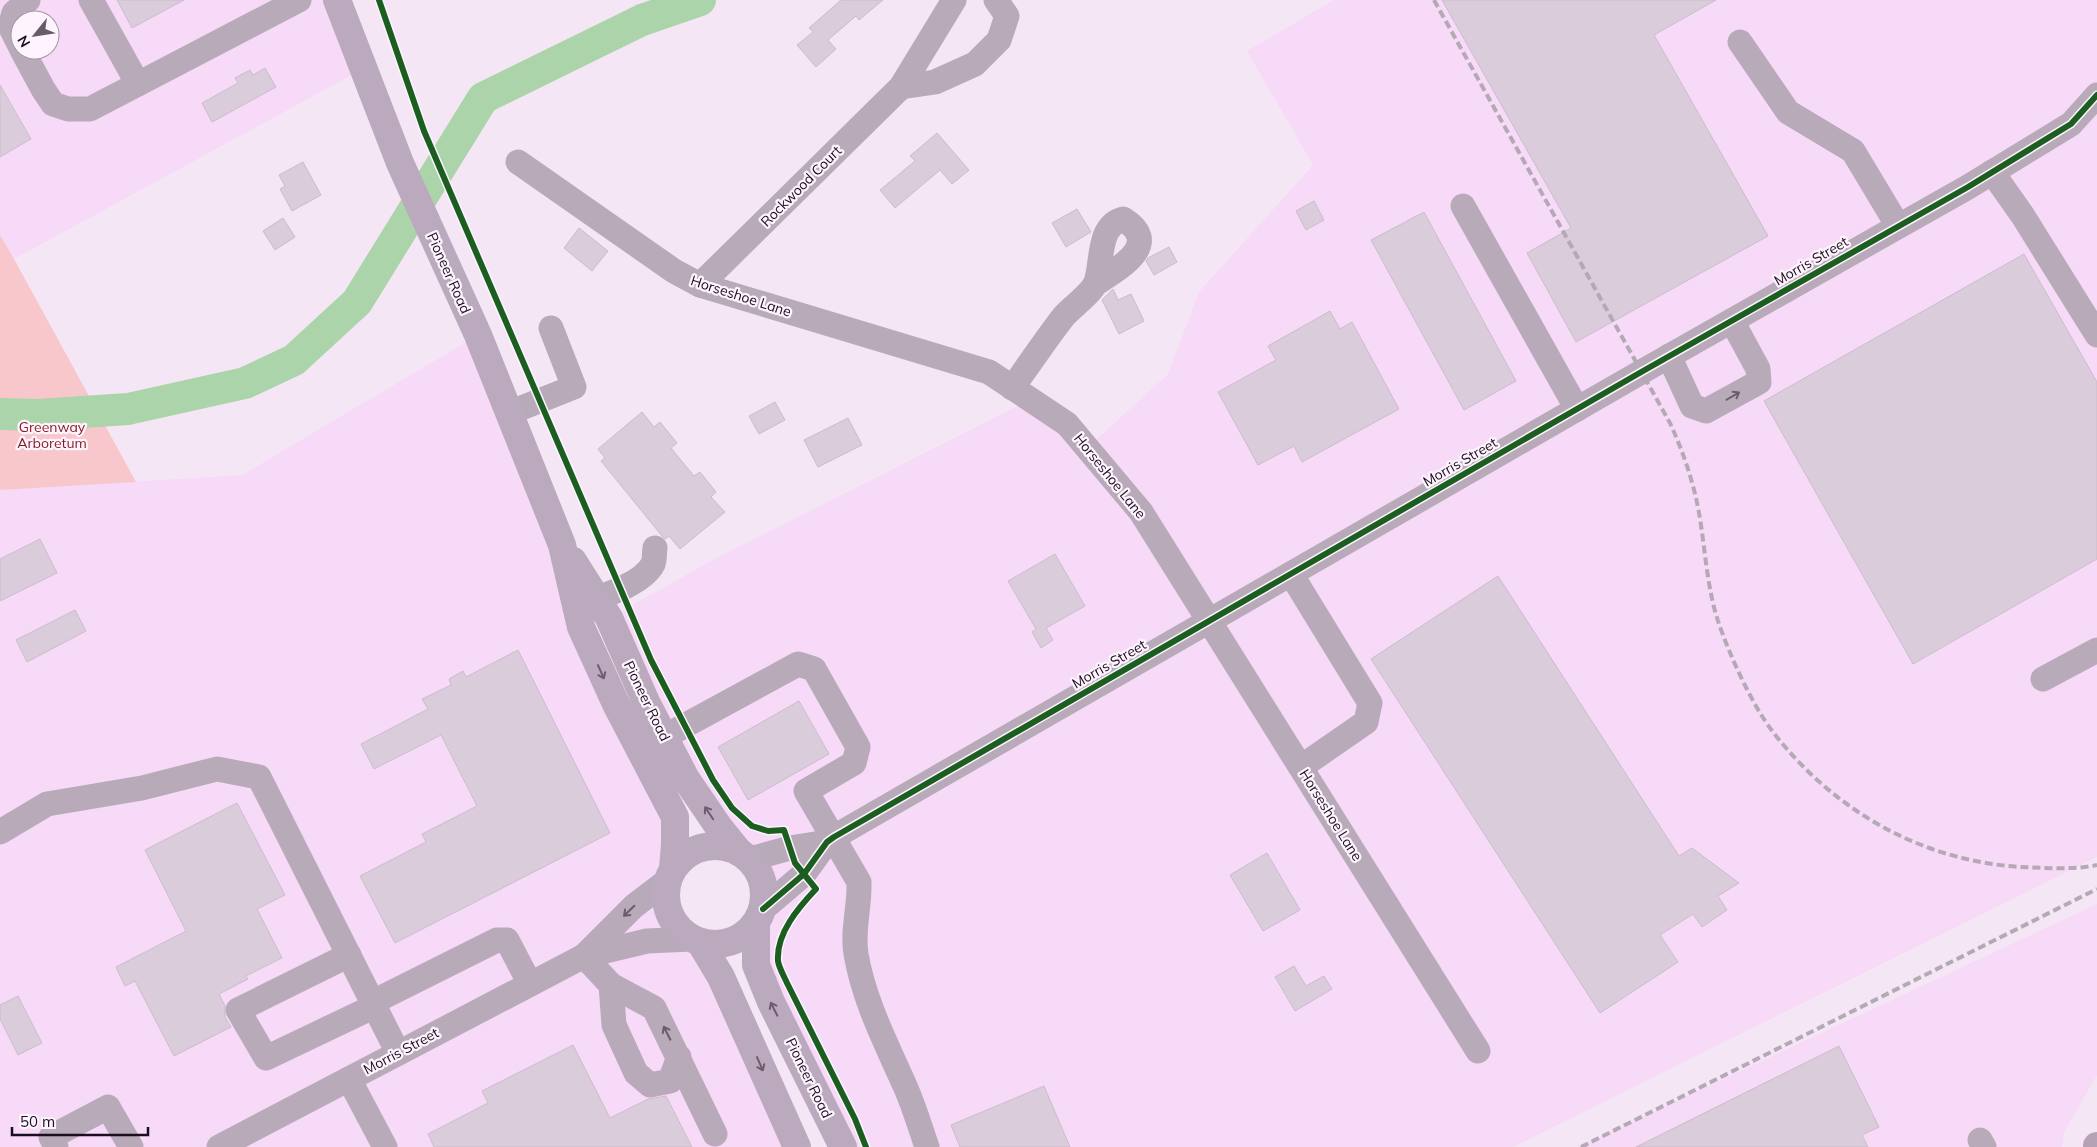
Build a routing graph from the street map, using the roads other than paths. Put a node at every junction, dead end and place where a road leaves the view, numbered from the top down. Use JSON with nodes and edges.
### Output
{"nodes":[{"id":1,"x":28,"y":0,"type":"edge"},
{"id":2,"x":91,"y":0,"type":"edge"},
{"id":3,"x":299,"y":0,"type":"edge"},
{"id":4,"x":337,"y":0,"type":"edge"},
{"id":5,"x":954,"y":0,"type":"edge"},
{"id":6,"x":996,"y":0,"type":"edge"},
{"id":7,"x":264,"y":8,"type":"edge"},
{"id":8,"x":17,"y":10,"type":"edge"},
{"id":9,"x":1740,"y":42,"type":"dead end"},
{"id":10,"x":27,"y":60,"type":"edge"},
{"id":11,"x":138,"y":84,"type":"junction"},
{"id":12,"x":901,"y":87,"type":"junction"},
{"id":13,"x":2097,"y":95,"type":"edge"},
{"id":14,"x":518,"y":162,"type":"dead end"},
{"id":15,"x":1992,"y":172,"type":"junction"},
{"id":16,"x":1464,"y":206,"type":"dead end"},
{"id":17,"x":1898,"y":226,"type":"junction"},
{"id":18,"x":1095,"y":284,"type":"dead end"},
{"id":19,"x":700,"y":285,"type":"junction"},
{"id":20,"x":1732,"y":321,"type":"junction"},
{"id":21,"x":551,"y":328,"type":"dead end"},
{"id":22,"x":2097,"y":335,"type":"edge"},
{"id":23,"x":1669,"y":356,"type":"junction"},
{"id":24,"x":1012,"y":388,"type":"junction"},
{"id":25,"x":1577,"y":409,"type":"junction"},
{"id":26,"x":509,"y":413,"type":"junction"},
{"id":27,"x":654,"y":548,"type":"dead end"},
{"id":28,"x":1291,"y":574,"type":"junction"},
{"id":29,"x":587,"y":602,"type":"junction"},
{"id":30,"x":1209,"y":621,"type":"junction"},
{"id":31,"x":2097,"y":650,"type":"edge"},
{"id":32,"x":2043,"y":678,"type":"dead end"},
{"id":33,"x":664,"y":737,"type":"junction"},
{"id":34,"x":1301,"y":767,"type":"junction"},
{"id":35,"x":0,"y":832,"type":"edge"},
{"id":36,"x":830,"y":839,"type":"junction"},
{"id":37,"x":745,"y":855,"type":"junction"},
{"id":38,"x":670,"y":875,"type":"junction"},
{"id":39,"x":759,"y":916,"type":"junction"},
{"id":40,"x":696,"y":941,"type":"junction"},
{"id":41,"x":349,"y":955,"type":"junction"},
{"id":42,"x":584,"y":956,"type":"junction"},
{"id":43,"x":530,"y":984,"type":"junction"},
{"id":44,"x":611,"y":985,"type":"junction"},
{"id":45,"x":374,"y":1004,"type":"junction"},
{"id":46,"x":1478,"y":1051,"type":"dead end"},
{"id":47,"x":398,"y":1053,"type":"junction"},
{"id":48,"x":679,"y":1057,"type":"junction"},
{"id":49,"x":349,"y":1079,"type":"junction"},
{"id":50,"x":715,"y":1134,"type":"dead end"},
{"id":51,"x":244,"y":1141,"type":"edge"},
{"id":52,"x":56,"y":1147,"type":"edge"},
{"id":53,"x":131,"y":1147,"type":"edge"},
{"id":54,"x":218,"y":1147,"type":"edge"},
{"id":55,"x":385,"y":1147,"type":"edge"},
{"id":56,"x":797,"y":1147,"type":"edge"},
{"id":57,"x":843,"y":1147,"type":"edge"},
{"id":58,"x":927,"y":1147,"type":"edge"}],
"edges":[{"from":1,"to":8,"type":"street"},
{"from":2,"to":11,"type":"street"},
{"from":3,"to":7,"type":"street"},
{"from":4,"to":26,"type":"main road","name":"Pioneer Road"},
{"from":5,"to":12,"type":"street","name":"Rockwood Court"},
{"from":6,"to":12,"type":"street"},
{"from":7,"to":11,"type":"street"},
{"from":9,"to":17,"type":"street"},
{"from":10,"to":11,"type":"street"},
{"from":12,"to":19,"type":"street","name":"Rockwood Court"},
{"from":13,"to":15,"type":"street","name":"Morris Street"},
{"from":14,"to":19,"type":"street","name":"Horseshoe Lane"},
{"from":15,"to":17,"type":"street","name":"Morris Street"},
{"from":15,"to":22,"type":"street"},
{"from":16,"to":25,"type":"street"},
{"from":17,"to":20,"type":"street","name":"Morris Street"},
{"from":18,"to":24,"type":"street"},
{"from":19,"to":24,"type":"street","name":"Horseshoe Lane"},
{"from":20,"to":23,"type":"street","name":"Morris Street"},
{"from":23,"to":20,"type":"street","one_way":true},
{"from":21,"to":26,"type":"street"},
{"from":23,"to":25,"type":"street","name":"Morris Street"},
{"from":24,"to":30,"type":"street","name":"Horseshoe Lane"},
{"from":25,"to":28,"type":"street","name":"Morris Street"},
{"from":26,"to":29,"type":"main road","name":"Pioneer Road"},
{"from":27,"to":29,"type":"street"},
{"from":28,"to":30,"type":"street","name":"Morris Street"},
{"from":28,"to":34,"type":"street"},
{"from":29,"to":33,"type":"main road","name":"Pioneer Road"},
{"from":29,"to":38,"type":"main road","name":"Pioneer Road","one_way":true},
{"from":30,"to":34,"type":"street","name":"Horseshoe Lane"},
{"from":30,"to":36,"type":"street","name":"Morris Street"},
{"from":31,"to":32,"type":"street"},
{"from":33,"to":36,"type":"street"},
{"from":37,"to":33,"type":"main road","name":"Pioneer Road","one_way":true},
{"from":34,"to":46,"type":"street","name":"Horseshoe Lane"},
{"from":35,"to":41,"type":"street"},
{"from":36,"to":37,"type":"street","name":"Morris Street"},
{"from":36,"to":39,"type":"street","name":"Morris Street"},
{"from":36,"to":58,"type":"street"},
{"from":37,"to":38,"type":"main road"},
{"from":37,"to":39,"type":"main road"},
{"from":38,"to":40,"type":"main road"},
{"from":38,"to":42,"type":"street","name":"Morris Street","one_way":true},
{"from":39,"to":40,"type":"main road"},
{"from":57,"to":39,"type":"main road","name":"Pioneer Road","one_way":true},
{"from":40,"to":42,"type":"street","name":"Morris Street"},
{"from":40,"to":56,"type":"main road","one_way":true},
{"from":41,"to":45,"type":"street"},
{"from":41,"to":45,"type":"street"},
{"from":42,"to":43,"type":"street","name":"Morris Street"},
{"from":42,"to":44,"type":"street"},
{"from":43,"to":45,"type":"street"},
{"from":43,"to":47,"type":"street","name":"Morris Street"},
{"from":48,"to":44,"type":"street","one_way":true},
{"from":44,"to":48,"type":"street"},
{"from":45,"to":47,"type":"street"},
{"from":47,"to":49,"type":"street","name":"Morris Street"},
{"from":48,"to":50,"type":"street"},
{"from":49,"to":51,"type":"street","name":"Morris Street"},
{"from":49,"to":55,"type":"street"},
{"from":51,"to":54,"type":"street","name":"Morris Street"},
{"from":52,"to":53,"type":"street"}]}
